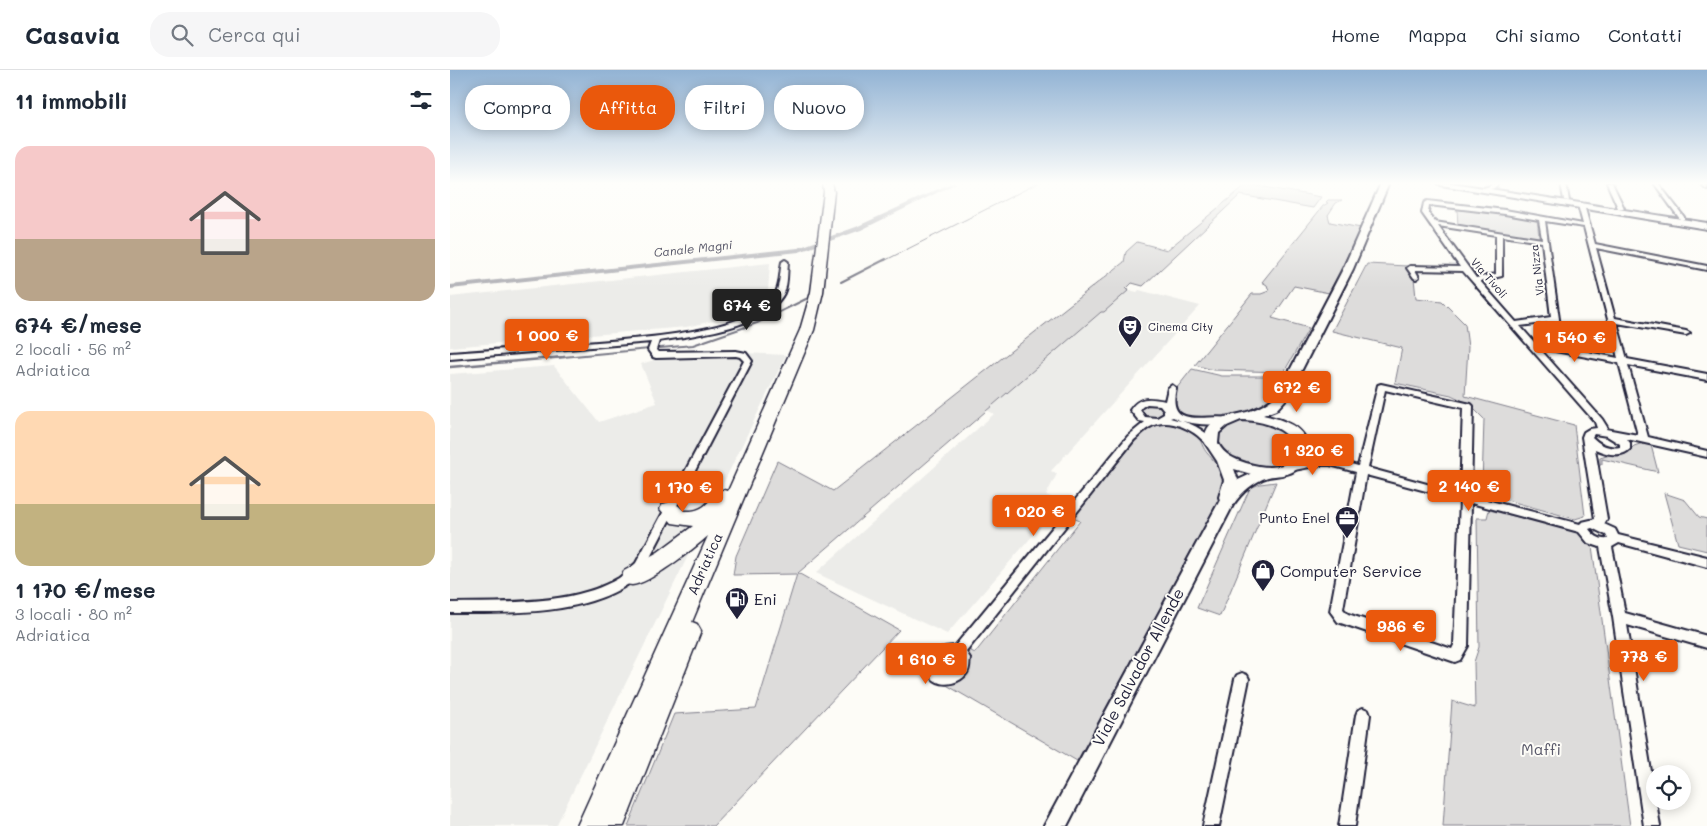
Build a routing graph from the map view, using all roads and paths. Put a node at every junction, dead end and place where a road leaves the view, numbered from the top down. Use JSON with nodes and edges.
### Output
{"nodes":[{"id":1,"x":827,"y":218,"type":"edge"},
{"id":2,"x":833,"y":218,"type":"edge"},
{"id":3,"x":1371,"y":218,"type":"edge"},
{"id":4,"x":1429,"y":218,"type":"edge"},
{"id":5,"x":1542,"y":218,"type":"edge"},
{"id":6,"x":1544,"y":218,"type":"edge"},
{"id":7,"x":1584,"y":218,"type":"edge"},
{"id":8,"x":1668,"y":218,"type":"edge"},
{"id":9,"x":1434,"y":224,"type":"junction"},
{"id":10,"x":1586,"y":226,"type":"junction"},
{"id":11,"x":1707,"y":226,"type":"edge"},
{"id":12,"x":1499,"y":234,"type":"junction"},
{"id":13,"x":1545,"y":241,"type":"junction"},
{"id":14,"x":1592,"y":245,"type":"junction"},
{"id":15,"x":825,"y":259,"type":"junction"},
{"id":16,"x":784,"y":262,"type":"dead end"},
{"id":17,"x":1707,"y":268,"type":"edge"},
{"id":18,"x":1465,"y":269,"type":"junction"},
{"id":19,"x":1416,"y":277,"type":"dead end"},
{"id":20,"x":1475,"y":280,"type":"junction"},
{"id":21,"x":1554,"y":319,"type":"junction"},
{"id":22,"x":1612,"y":320,"type":"junction"},
{"id":23,"x":1514,"y":325,"type":"junction"},
{"id":24,"x":1686,"y":333,"type":"dead end"},
{"id":25,"x":1532,"y":344,"type":"junction"},
{"id":26,"x":654,"y":346,"type":"junction"},
{"id":27,"x":1559,"y":348,"type":"junction"},
{"id":28,"x":450,"y":356,"type":"edge"},
{"id":29,"x":1622,"y":361,"type":"junction"},
{"id":30,"x":1707,"y":377,"type":"edge"},
{"id":31,"x":1282,"y":397,"type":"junction"},
{"id":32,"x":1146,"y":401,"type":"junction"},
{"id":33,"x":1169,"y":409,"type":"junction"},
{"id":34,"x":1138,"y":416,"type":"junction"},
{"id":35,"x":1250,"y":416,"type":"junction"},
{"id":36,"x":1160,"y":420,"type":"junction"},
{"id":37,"x":1226,"y":420,"type":"junction"},
{"id":38,"x":1604,"y":432,"type":"junction"},
{"id":39,"x":1131,"y":438,"type":"junction"},
{"id":40,"x":1299,"y":438,"type":"junction"},
{"id":41,"x":1588,"y":439,"type":"junction"},
{"id":42,"x":1644,"y":439,"type":"junction"},
{"id":43,"x":758,"y":441,"type":"junction"},
{"id":44,"x":1211,"y":443,"type":"junction"},
{"id":45,"x":1626,"y":446,"type":"junction"},
{"id":46,"x":1612,"y":451,"type":"junction"},
{"id":47,"x":1707,"y":454,"type":"edge"},
{"id":48,"x":1224,"y":460,"type":"junction"},
{"id":49,"x":1334,"y":463,"type":"junction"},
{"id":50,"x":1593,"y":464,"type":"junction"},
{"id":51,"x":1290,"y":468,"type":"junction"},
{"id":52,"x":1362,"y":470,"type":"junction"},
{"id":53,"x":1266,"y":472,"type":"junction"},
{"id":54,"x":1465,"y":497,"type":"junction"},
{"id":55,"x":718,"y":506,"type":"junction"},
{"id":56,"x":670,"y":509,"type":"junction"},
{"id":57,"x":1222,"y":509,"type":"junction"},
{"id":58,"x":1598,"y":525,"type":"junction"},
{"id":59,"x":1583,"y":529,"type":"junction"},
{"id":60,"x":1610,"y":541,"type":"junction"},
{"id":61,"x":1707,"y":562,"type":"edge"},
{"id":62,"x":632,"y":577,"type":"junction"},
{"id":63,"x":450,"y":608,"type":"edge"},
{"id":64,"x":1619,"y":617,"type":"junction"},
{"id":65,"x":1707,"y":642,"type":"edge"},
{"id":66,"x":957,"y":653,"type":"dead end"},
{"id":67,"x":1242,"y":680,"type":"dead end"},
{"id":68,"x":1363,"y":715,"type":"dead end"},
{"id":69,"x":592,"y":826,"type":"edge"},
{"id":70,"x":609,"y":826,"type":"edge"},
{"id":71,"x":1055,"y":826,"type":"edge"},
{"id":72,"x":1211,"y":826,"type":"edge"},
{"id":73,"x":1347,"y":826,"type":"edge"},
{"id":74,"x":1652,"y":826,"type":"edge"}],
"edges":[{"from":1,"to":15,"type":"highway","name":"Adriatica"},
{"from":2,"to":15,"type":"highway","name":"Adriatica"},
{"from":3,"to":31,"type":"main road"},
{"from":4,"to":9,"type":"street","name":"Via Tivoli"},
{"from":5,"to":13,"type":"street","name":"Via Nizza"},
{"from":6,"to":10,"type":"street"},
{"from":7,"to":10,"type":"street"},
{"from":8,"to":11,"type":"main road"},
{"from":9,"to":12,"type":"street"},
{"from":9,"to":18,"type":"street","name":"Via Tivoli"},
{"from":10,"to":14,"type":"street"},
{"from":12,"to":13,"type":"street"},
{"from":12,"to":20,"type":"street"},
{"from":13,"to":21,"type":"street","name":"Via Nizza"},
{"from":14,"to":17,"type":"street"},
{"from":14,"to":22,"type":"street"},
{"from":15,"to":43,"type":"highway","name":"Adriatica"},
{"from":15,"to":70,"type":"highway","name":"Adriatica"},
{"from":16,"to":26,"type":"street"},
{"from":18,"to":19,"type":"street"},
{"from":18,"to":20,"type":"street","name":"Via Tivoli"},
{"from":20,"to":23,"type":"street","name":"Via Tivoli"},
{"from":21,"to":23,"type":"street"},
{"from":21,"to":27,"type":"street","name":"Via Nizza"},
{"from":22,"to":24,"type":"street"},
{"from":22,"to":29,"type":"street"},
{"from":23,"to":25,"type":"street","name":"Via Tivoli"},
{"from":25,"to":27,"type":"street"},
{"from":25,"to":38,"type":"street","name":"Via Tivoli"},
{"from":26,"to":28,"type":"street"},
{"from":26,"to":56,"type":"street"},
{"from":27,"to":29,"type":"street"},
{"from":29,"to":30,"type":"street"},
{"from":29,"to":42,"type":"street"},
{"from":31,"to":35,"type":"main road"},
{"from":31,"to":40,"type":"main road"},
{"from":32,"to":33,"type":"street"},
{"from":32,"to":33,"type":"street"},
{"from":32,"to":34,"type":"street"},
{"from":33,"to":36,"type":"street"},
{"from":33,"to":37,"type":"street"},
{"from":34,"to":36,"type":"street"},
{"from":34,"to":39,"type":"street"},
{"from":35,"to":37,"type":"main road"},
{"from":35,"to":40,"type":"main road"},
{"from":36,"to":39,"type":"street"},
{"from":36,"to":44,"type":"street"},
{"from":37,"to":44,"type":"main road"},
{"from":38,"to":41,"type":"street"},
{"from":38,"to":42,"type":"street"},
{"from":38,"to":45,"type":"street"},
{"from":39,"to":66,"type":"street"},
{"from":40,"to":49,"type":"street"},
{"from":40,"to":51,"type":"main road"},
{"from":41,"to":46,"type":"street"},
{"from":41,"to":50,"type":"street"},
{"from":42,"to":45,"type":"street"},
{"from":42,"to":47,"type":"street"},
{"from":43,"to":55,"type":"highway"},
{"from":43,"to":69,"type":"highway","name":"Adriatica"},
{"from":44,"to":48,"type":"main road"},
{"from":45,"to":46,"type":"street"},
{"from":46,"to":50,"type":"street"},
{"from":48,"to":53,"type":"main road"},
{"from":48,"to":57,"type":"main road","name":"Viale Salvador Allende"},
{"from":49,"to":51,"type":"street"},
{"from":49,"to":52,"type":"street"},
{"from":50,"to":58,"type":"street"},
{"from":51,"to":53,"type":"main road"},
{"from":52,"to":54,"type":"street"},
{"from":52,"to":54,"type":"street"},
{"from":52,"to":54,"type":"street"},
{"from":53,"to":57,"type":"main road","name":"Viale Salvador Allende"},
{"from":54,"to":59,"type":"street"},
{"from":55,"to":56,"type":"highway"},
{"from":55,"to":62,"type":"highway"},
{"from":56,"to":62,"type":"street"},
{"from":57,"to":71,"type":"main road","name":"Viale Salvador Allende"},
{"from":58,"to":59,"type":"street"},
{"from":58,"to":60,"type":"street"},
{"from":59,"to":60,"type":"street"},
{"from":60,"to":61,"type":"street"},
{"from":60,"to":64,"type":"street"},
{"from":62,"to":63,"type":"street"},
{"from":64,"to":65,"type":"street"},
{"from":64,"to":74,"type":"street"},
{"from":67,"to":72,"type":"street"},
{"from":68,"to":73,"type":"street"}]}
